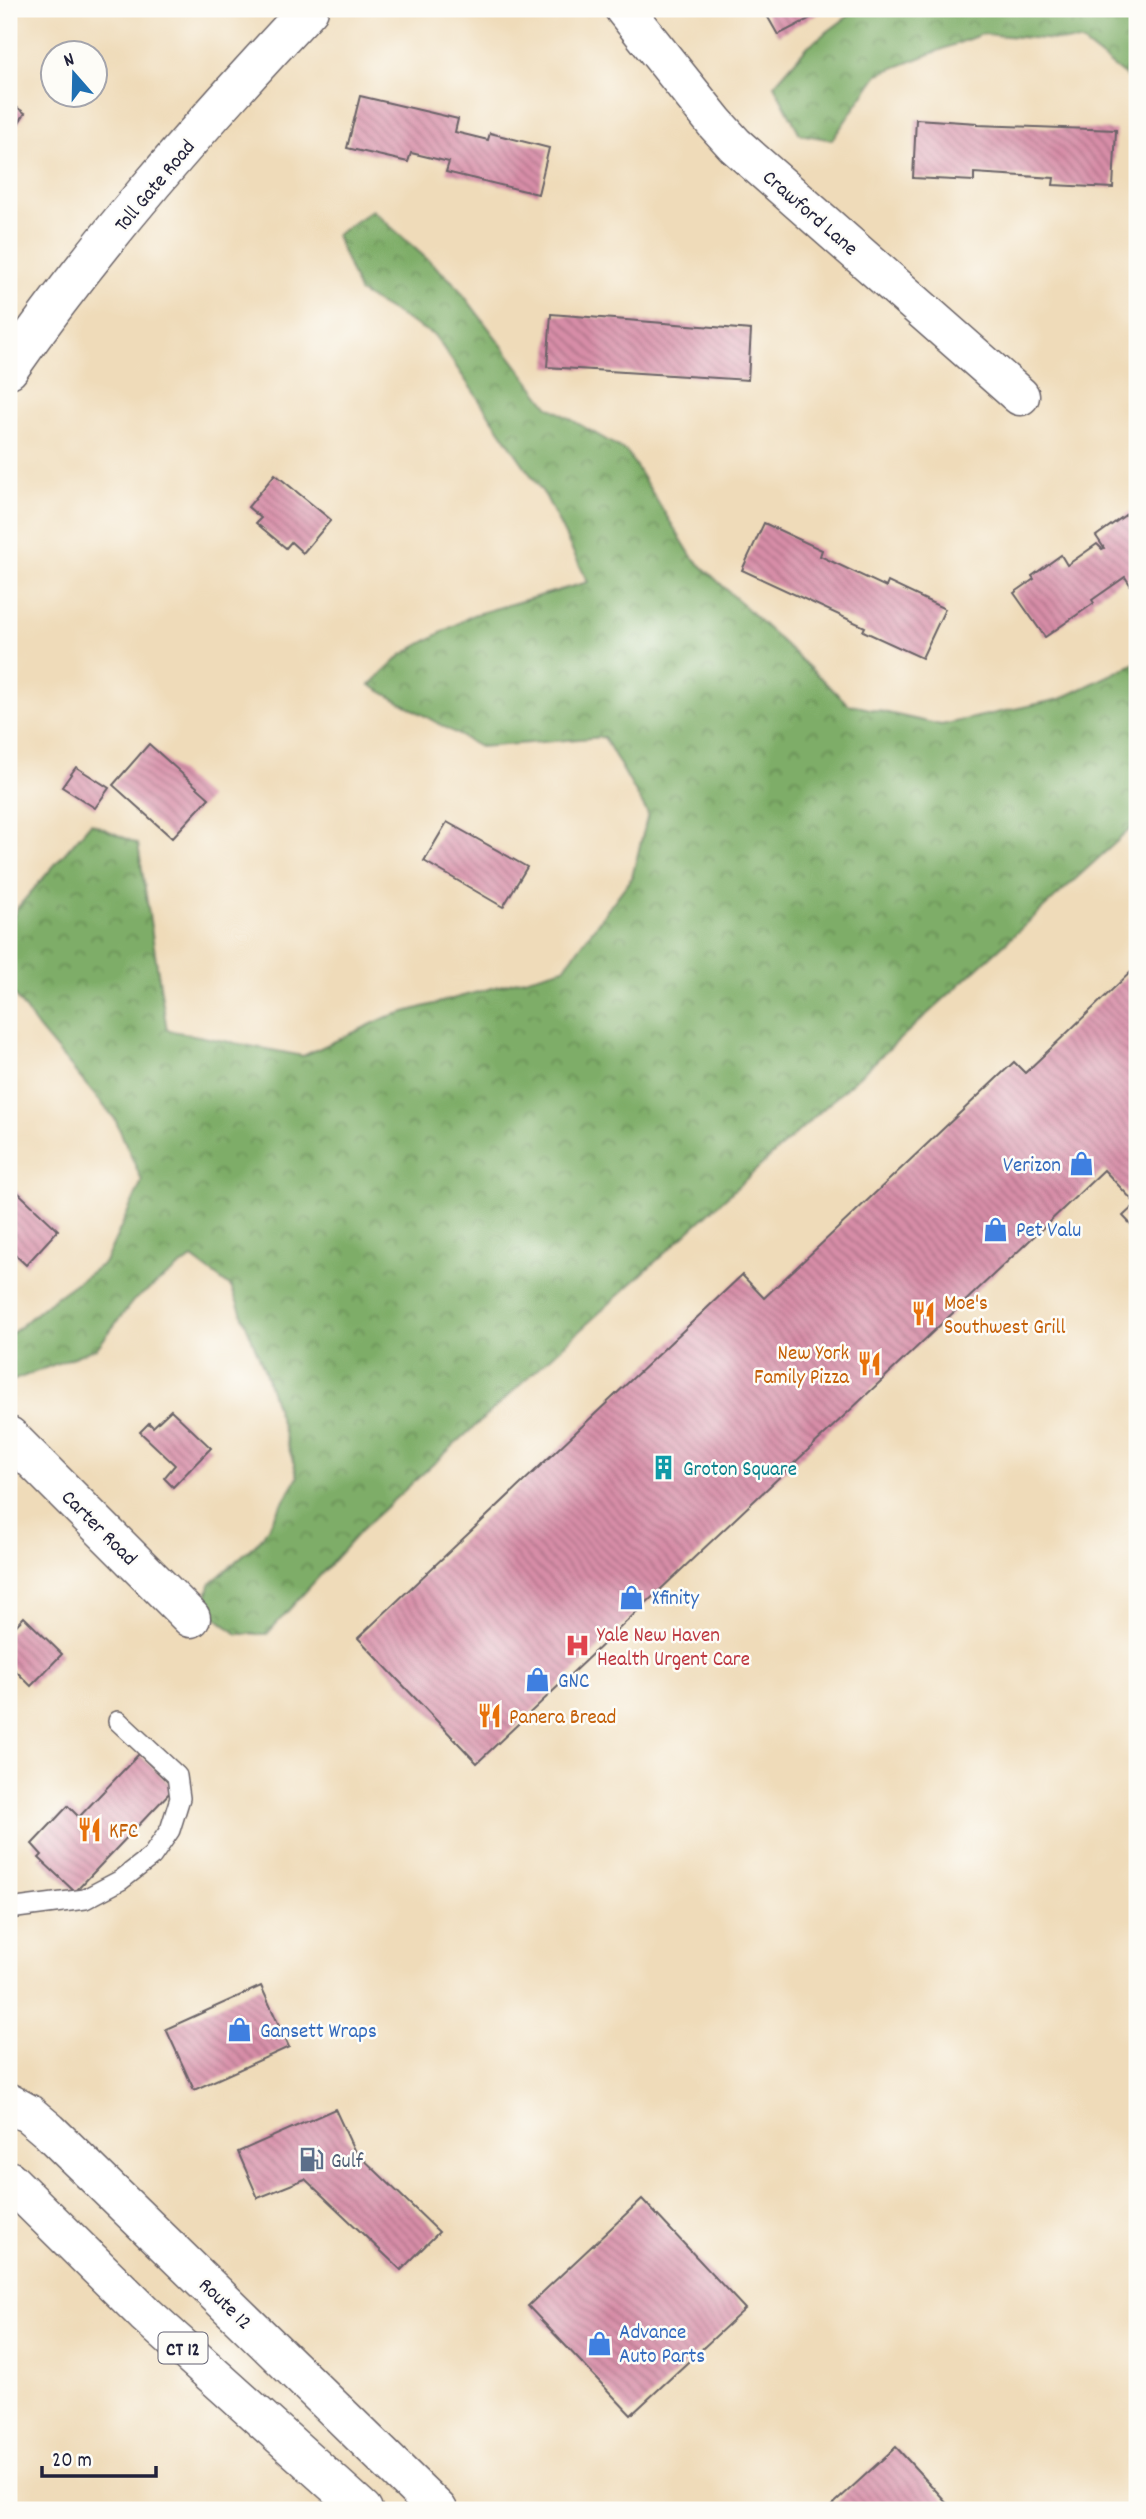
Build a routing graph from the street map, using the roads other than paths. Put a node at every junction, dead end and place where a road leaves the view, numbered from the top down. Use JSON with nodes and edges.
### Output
{"nodes":[{"id":1,"x":309,"y":9,"type":"edge"},
{"id":2,"x":624,"y":9,"type":"edge"},
{"id":3,"x":9,"y":369,"type":"edge"},
{"id":4,"x":1020,"y":396,"type":"dead end"},
{"id":5,"x":9,"y":1436,"type":"edge"},
{"id":6,"x":191,"y":1618,"type":"dead end"},
{"id":7,"x":118,"y":1721,"type":"dead end"},
{"id":8,"x":9,"y":1909,"type":"edge"},
{"id":9,"x":9,"y":2103,"type":"edge"},
{"id":10,"x":9,"y":2180,"type":"edge"},
{"id":11,"x":363,"y":2510,"type":"edge"},
{"id":12,"x":438,"y":2510,"type":"edge"}],
"edges":[{"from":1,"to":3,"type":"main road","name":"Toll Gate Road"},
{"from":2,"to":4,"type":"main road","name":"Crawford Lane"},
{"from":5,"to":6,"type":"main road","name":"Carter Road"},
{"from":7,"to":8,"type":"lane"},
{"from":9,"to":12,"type":"main road","name":"Route 12"},
{"from":10,"to":11,"type":"main road","number":"CT 12"}]}
